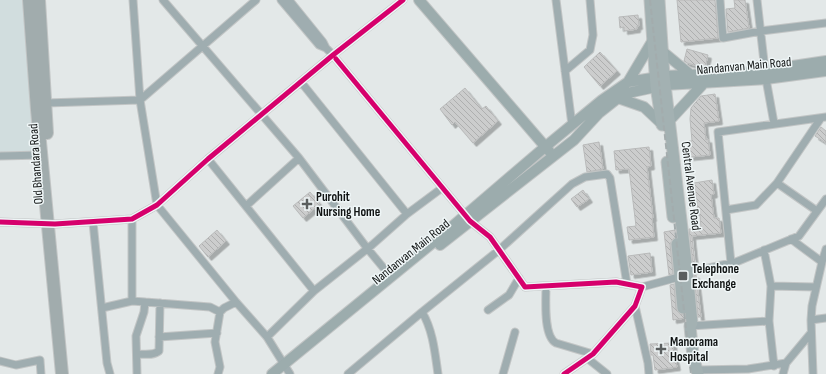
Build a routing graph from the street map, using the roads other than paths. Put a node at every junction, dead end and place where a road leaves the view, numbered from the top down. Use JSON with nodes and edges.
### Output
{"nodes":[{"id":1,"x":29,"y":0,"type":"edge"},
{"id":2,"x":39,"y":0,"type":"edge"},
{"id":3,"x":133,"y":0,"type":"edge"},
{"id":4,"x":163,"y":0,"type":"edge"},
{"id":5,"x":256,"y":0,"type":"edge"},
{"id":6,"x":281,"y":0,"type":"edge"},
{"id":7,"x":289,"y":0,"type":"edge"},
{"id":8,"x":403,"y":0,"type":"edge"},
{"id":9,"x":419,"y":0,"type":"edge"},
{"id":10,"x":556,"y":0,"type":"edge"},
{"id":11,"x":590,"y":0,"type":"edge"},
{"id":12,"x":650,"y":0,"type":"edge"},
{"id":13,"x":659,"y":0,"type":"edge"},
{"id":14,"x":720,"y":0,"type":"edge"},
{"id":15,"x":757,"y":0,"type":"edge"},
{"id":16,"x":826,"y":23,"type":"edge"},
{"id":17,"x":761,"y":30,"type":"junction"},
{"id":18,"x":653,"y":40,"type":"junction"},
{"id":19,"x":203,"y":46,"type":"junction"},
{"id":20,"x":326,"y":48,"type":"junction"},
{"id":21,"x":662,"y":51,"type":"junction"},
{"id":22,"x":334,"y":57,"type":"junction"},
{"id":23,"x":826,"y":61,"type":"edge"},
{"id":24,"x":565,"y":71,"type":"junction"},
{"id":25,"x":826,"y":71,"type":"edge"},
{"id":26,"x":766,"y":74,"type":"junction"},
{"id":27,"x":691,"y":75,"type":"junction"},
{"id":28,"x":660,"y":81,"type":"junction"},
{"id":29,"x":301,"y":82,"type":"junction"},
{"id":30,"x":628,"y":82,"type":"junction"},
{"id":31,"x":704,"y":83,"type":"junction"},
{"id":32,"x":40,"y":85,"type":"junction"},
{"id":33,"x":618,"y":98,"type":"junction"},
{"id":34,"x":140,"y":100,"type":"junction"},
{"id":35,"x":46,"y":103,"type":"junction"},
{"id":36,"x":262,"y":114,"type":"junction"},
{"id":37,"x":824,"y":117,"type":"edge"},
{"id":38,"x":665,"y":122,"type":"junction"},
{"id":39,"x":774,"y":123,"type":"junction"},
{"id":40,"x":572,"y":125,"type":"junction"},
{"id":41,"x":545,"y":146,"type":"junction"},
{"id":42,"x":42,"y":155,"type":"junction"},
{"id":43,"x":0,"y":156,"type":"edge"},
{"id":44,"x":553,"y":156,"type":"junction"},
{"id":45,"x":299,"y":158,"type":"junction"},
{"id":46,"x":208,"y":159,"type":"junction"},
{"id":47,"x":777,"y":183,"type":"junction"},
{"id":48,"x":442,"y":188,"type":"junction"},
{"id":49,"x":826,"y":199,"type":"edge"},
{"id":50,"x":157,"y":205,"type":"junction"},
{"id":51,"x":246,"y":206,"type":"junction"},
{"id":52,"x":726,"y":210,"type":"junction"},
{"id":53,"x":817,"y":211,"type":"junction"},
{"id":54,"x":407,"y":214,"type":"junction"},
{"id":55,"x":468,"y":218,"type":"junction"},
{"id":56,"x":132,"y":219,"type":"junction"},
{"id":57,"x":0,"y":222,"type":"edge"},
{"id":58,"x":93,"y":222,"type":"junction"},
{"id":59,"x":52,"y":224,"type":"junction"},
{"id":60,"x":791,"y":239,"type":"junction"},
{"id":61,"x":367,"y":248,"type":"junction"},
{"id":62,"x":826,"y":249,"type":"edge"},
{"id":63,"x":499,"y":250,"type":"junction"},
{"id":64,"x":764,"y":250,"type":"junction"},
{"id":65,"x":822,"y":262,"type":"junction"},
{"id":66,"x":731,"y":263,"type":"junction"},
{"id":67,"x":683,"y":274,"type":"junction"},
{"id":68,"x":391,"y":277,"type":"junction"},
{"id":69,"x":519,"y":278,"type":"junction"},
{"id":70,"x":627,"y":284,"type":"junction"},
{"id":71,"x":546,"y":286,"type":"junction"},
{"id":72,"x":771,"y":286,"type":"junction"},
{"id":73,"x":642,"y":287,"type":"junction"},
{"id":74,"x":816,"y":287,"type":"junction"},
{"id":75,"x":314,"y":291,"type":"junction"},
{"id":76,"x":132,"y":301,"type":"junction"},
{"id":77,"x":145,"y":302,"type":"junction"},
{"id":78,"x":236,"y":302,"type":"junction"},
{"id":79,"x":160,"y":303,"type":"junction"},
{"id":80,"x":635,"y":306,"type":"junction"},
{"id":81,"x":102,"y":308,"type":"junction"},
{"id":82,"x":488,"y":310,"type":"dead end"},
{"id":83,"x":220,"y":312,"type":"junction"},
{"id":84,"x":422,"y":312,"type":"junction"},
{"id":85,"x":826,"y":318,"type":"edge"},
{"id":86,"x":811,"y":320,"type":"junction"},
{"id":87,"x":769,"y":321,"type":"junction"},
{"id":88,"x":690,"y":326,"type":"junction"},
{"id":89,"x":515,"y":332,"type":"dead end"},
{"id":90,"x":217,"y":333,"type":"junction"},
{"id":91,"x":810,"y":333,"type":"junction"},
{"id":92,"x":159,"y":337,"type":"junction"},
{"id":93,"x":267,"y":337,"type":"junction"},
{"id":94,"x":137,"y":354,"type":"junction"},
{"id":95,"x":590,"y":356,"type":"junction"},
{"id":96,"x":0,"y":362,"type":"edge"},
{"id":97,"x":786,"y":363,"type":"junction"},
{"id":98,"x":774,"y":366,"type":"junction"},
{"id":99,"x":285,"y":371,"type":"edge"},
{"id":100,"x":567,"y":373,"type":"edge"},
{"id":101,"x":696,"y":373,"type":"edge"},
{"id":102,"x":41,"y":374,"type":"edge"},
{"id":103,"x":62,"y":374,"type":"edge"},
{"id":104,"x":71,"y":374,"type":"edge"},
{"id":105,"x":110,"y":374,"type":"edge"},
{"id":106,"x":137,"y":374,"type":"edge"},
{"id":107,"x":218,"y":374,"type":"edge"},
{"id":108,"x":272,"y":374,"type":"edge"},
{"id":109,"x":348,"y":374,"type":"edge"},
{"id":110,"x":438,"y":374,"type":"edge"},
{"id":111,"x":503,"y":374,"type":"edge"},
{"id":112,"x":606,"y":374,"type":"edge"},
{"id":113,"x":649,"y":374,"type":"edge"},
{"id":114,"x":783,"y":374,"type":"edge"},
{"id":115,"x":813,"y":374,"type":"edge"}],
"edges":[{"from":1,"to":32,"type":"highway"},
{"from":2,"to":32,"type":"highway","name":"Old Bhandara Road"},
{"from":3,"to":34,"type":"street"},
{"from":4,"to":19,"type":"street"},
{"from":5,"to":19,"type":"street"},
{"from":6,"to":20,"type":"street"},
{"from":7,"to":20,"type":"street"},
{"from":8,"to":22,"type":"street"},
{"from":9,"to":41,"type":"main road"},
{"from":10,"to":24,"type":"street"},
{"from":11,"to":24,"type":"street"},
{"from":12,"to":18,"type":"main road"},
{"from":13,"to":21,"type":"main road"},
{"from":14,"to":17,"type":"street"},
{"from":15,"to":17,"type":"street"},
{"from":16,"to":17,"type":"street"},
{"from":17,"to":26,"type":"street"},
{"from":18,"to":28,"type":"main road"},
{"from":18,"to":30,"type":"main road"},
{"from":19,"to":34,"type":"street"},
{"from":19,"to":36,"type":"street"},
{"from":20,"to":22,"type":"street"},
{"from":21,"to":27,"type":"main road"},
{"from":21,"to":28,"type":"main road"},
{"from":22,"to":29,"type":"street"},
{"from":22,"to":48,"type":"street"},
{"from":23,"to":26,"type":"main road"},
{"from":24,"to":40,"type":"street"},
{"from":25,"to":26,"type":"main road","name":"Nandanvan Main Road"},
{"from":26,"to":27,"type":"main road"},
{"from":26,"to":31,"type":"main road","name":"Nandanvan Main Road"},
{"from":26,"to":39,"type":"street"},
{"from":27,"to":28,"type":"main road"},
{"from":28,"to":30,"type":"main road"},
{"from":28,"to":31,"type":"main road","name":"Nandanvan Main Road"},
{"from":28,"to":33,"type":"main road","name":"Nandanvan Main Road"},
{"from":28,"to":38,"type":"main road"},
{"from":29,"to":36,"type":"street"},
{"from":29,"to":54,"type":"street"},
{"from":30,"to":40,"type":"main road"},
{"from":31,"to":38,"type":"main road"},
{"from":32,"to":35,"type":"highway","name":"Old Bhandara Road"},
{"from":32,"to":42,"type":"highway"},
{"from":33,"to":38,"type":"main road"},
{"from":33,"to":44,"type":"main road","name":"Nandanvan Main Road"},
{"from":34,"to":35,"type":"street"},
{"from":34,"to":50,"type":"street"},
{"from":35,"to":59,"type":"highway","name":"Old Bhandara Road"},
{"from":36,"to":45,"type":"street"},
{"from":36,"to":46,"type":"street"},
{"from":37,"to":39,"type":"street"},
{"from":37,"to":47,"type":"street"},
{"from":38,"to":67,"type":"main road"},
{"from":39,"to":52,"type":"street"},
{"from":40,"to":41,"type":"main road"},
{"from":41,"to":44,"type":"main road"},
{"from":41,"to":55,"type":"main road"},
{"from":42,"to":43,"type":"street"},
{"from":42,"to":59,"type":"highway"},
{"from":44,"to":55,"type":"main road","name":"Nandanvan Main Road"},
{"from":45,"to":51,"type":"street"},
{"from":45,"to":61,"type":"street"},
{"from":46,"to":50,"type":"street"},
{"from":46,"to":51,"type":"street"},
{"from":47,"to":52,"type":"street"},
{"from":47,"to":53,"type":"street"},
{"from":48,"to":54,"type":"street"},
{"from":48,"to":55,"type":"street"},
{"from":49,"to":53,"type":"street"},
{"from":50,"to":56,"type":"street"},
{"from":50,"to":78,"type":"street"},
{"from":51,"to":75,"type":"street"},
{"from":52,"to":66,"type":"street"},
{"from":53,"to":60,"type":"street"},
{"from":54,"to":61,"type":"street"},
{"from":55,"to":63,"type":"street"},
{"from":55,"to":68,"type":"main road"},
{"from":55,"to":99,"type":"main road","name":"Nandanvan Main Road"},
{"from":56,"to":58,"type":"street"},
{"from":56,"to":76,"type":"street"},
{"from":57,"to":59,"type":"street"},
{"from":58,"to":59,"type":"street"},
{"from":58,"to":81,"type":"street"},
{"from":59,"to":103,"type":"highway"},
{"from":59,"to":104,"type":"highway","name":"Old Bhandara Road"},
{"from":60,"to":64,"type":"street"},
{"from":60,"to":65,"type":"street"},
{"from":61,"to":68,"type":"street"},
{"from":61,"to":75,"type":"street"},
{"from":62,"to":65,"type":"street"},
{"from":63,"to":69,"type":"street"},
{"from":63,"to":70,"type":"street"},
{"from":63,"to":84,"type":"street"},
{"from":64,"to":66,"type":"street"},
{"from":64,"to":72,"type":"street"},
{"from":65,"to":74,"type":"street"},
{"from":66,"to":67,"type":"street"},
{"from":67,"to":73,"type":"street"},
{"from":67,"to":88,"type":"main road"},
{"from":67,"to":101,"type":"main road"},
{"from":68,"to":99,"type":"main road"},
{"from":69,"to":71,"type":"street"},
{"from":69,"to":82,"type":"street"},
{"from":70,"to":71,"type":"street"},
{"from":70,"to":73,"type":"street"},
{"from":71,"to":95,"type":"street"},
{"from":72,"to":74,"type":"street"},
{"from":72,"to":87,"type":"street"},
{"from":73,"to":80,"type":"street"},
{"from":74,"to":86,"type":"street"},
{"from":75,"to":93,"type":"street"},
{"from":76,"to":77,"type":"street"},
{"from":76,"to":81,"type":"street"},
{"from":77,"to":79,"type":"street"},
{"from":77,"to":94,"type":"street"},
{"from":78,"to":83,"type":"street"},
{"from":78,"to":93,"type":"street"},
{"from":79,"to":83,"type":"street"},
{"from":79,"to":92,"type":"street"},
{"from":80,"to":95,"type":"street"},
{"from":80,"to":113,"type":"street"},
{"from":81,"to":105,"type":"street"},
{"from":83,"to":90,"type":"street"},
{"from":84,"to":109,"type":"street"},
{"from":84,"to":110,"type":"street"},
{"from":85,"to":86,"type":"street"},
{"from":86,"to":91,"type":"street"},
{"from":87,"to":88,"type":"street"},
{"from":87,"to":98,"type":"street"},
{"from":88,"to":101,"type":"main road"},
{"from":89,"to":111,"type":"street"},
{"from":90,"to":92,"type":"street"},
{"from":90,"to":107,"type":"street"},
{"from":91,"to":97,"type":"street"},
{"from":91,"to":115,"type":"street"},
{"from":92,"to":94,"type":"street"},
{"from":93,"to":99,"type":"street"},
{"from":94,"to":106,"type":"street"},
{"from":95,"to":100,"type":"street"},
{"from":95,"to":112,"type":"street"},
{"from":96,"to":102,"type":"street"},
{"from":97,"to":98,"type":"street"},
{"from":97,"to":114,"type":"street"},
{"from":98,"to":101,"type":"street"},
{"from":99,"to":108,"type":"main road"}]}
